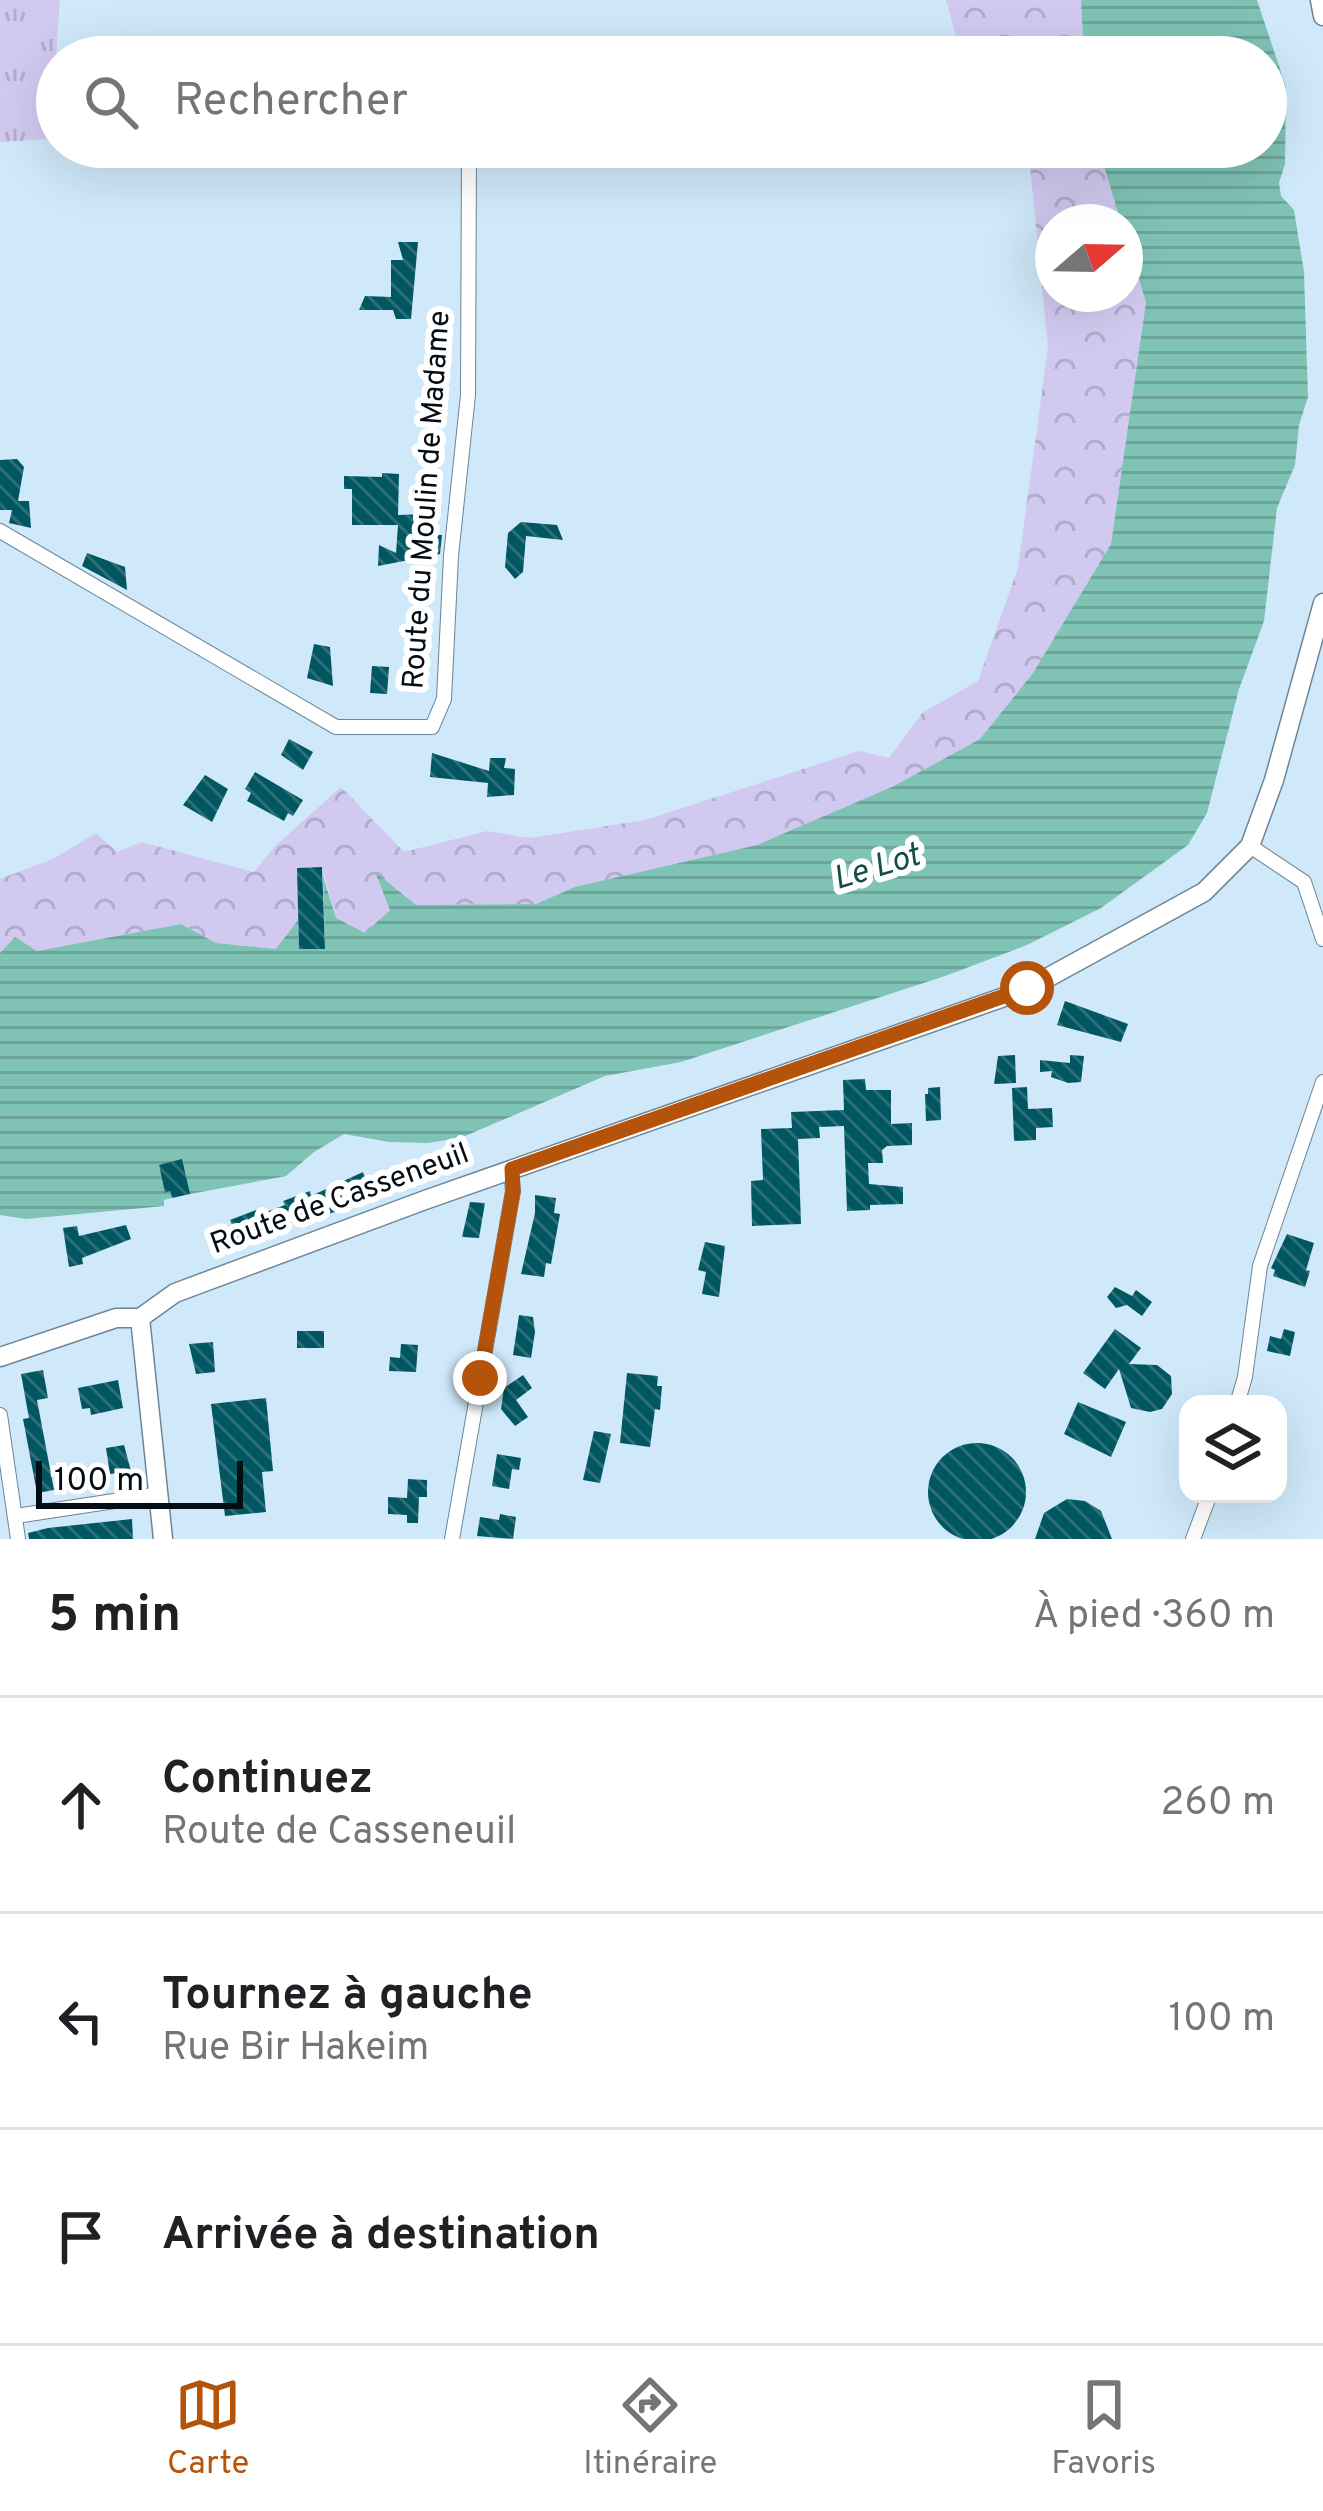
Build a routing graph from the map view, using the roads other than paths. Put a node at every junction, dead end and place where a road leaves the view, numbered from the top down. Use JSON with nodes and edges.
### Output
{"nodes":[{"id":1,"x":1320,"y":0,"type":"edge"},
{"id":2,"x":1323,"y":16,"type":"edge"},
{"id":3,"x":469,"y":168,"type":"edge"},
{"id":4,"x":0,"y":531,"type":"edge"},
{"id":5,"x":1323,"y":603,"type":"edge"},
{"id":6,"x":1250,"y":846,"type":"junction"},
{"id":7,"x":1323,"y":939,"type":"edge"},
{"id":8,"x":1323,"y":1082,"type":"edge"},
{"id":9,"x":512,"y":1169,"type":"junction"},
{"id":10,"x":140,"y":1318,"type":"junction"},
{"id":11,"x":0,"y":1357,"type":"edge"},
{"id":12,"x":1240,"y":1395,"type":"edge"},
{"id":13,"x":0,"y":1415,"type":"edge"},
{"id":14,"x":160,"y":1494,"type":"junction"},
{"id":15,"x":1207,"y":1503,"type":"edge"},
{"id":16,"x":16,"y":1516,"type":"junction"},
{"id":17,"x":18,"y":1539,"type":"edge"},
{"id":18,"x":163,"y":1539,"type":"edge"},
{"id":19,"x":452,"y":1539,"type":"edge"},
{"id":20,"x":1193,"y":1539,"type":"edge"}],
"edges":[{"from":1,"to":2,"type":"main road"},
{"from":3,"to":4,"type":"street","name":"Route du Moulin de Madame"},
{"from":5,"to":6,"type":"main road","name":"Route de Casseneuil"},
{"from":6,"to":7,"type":"street"},
{"from":6,"to":9,"type":"main road","name":"Route de Casseneuil"},
{"from":8,"to":12,"type":"street"},
{"from":9,"to":10,"type":"main road","name":"Route de Casseneuil"},
{"from":9,"to":19,"type":"street"},
{"from":10,"to":11,"type":"main road"},
{"from":10,"to":14,"type":"main road"},
{"from":13,"to":16,"type":"street"},
{"from":14,"to":16,"type":"street"},
{"from":14,"to":18,"type":"main road"},
{"from":15,"to":20,"type":"street"},
{"from":16,"to":17,"type":"street"}]}
